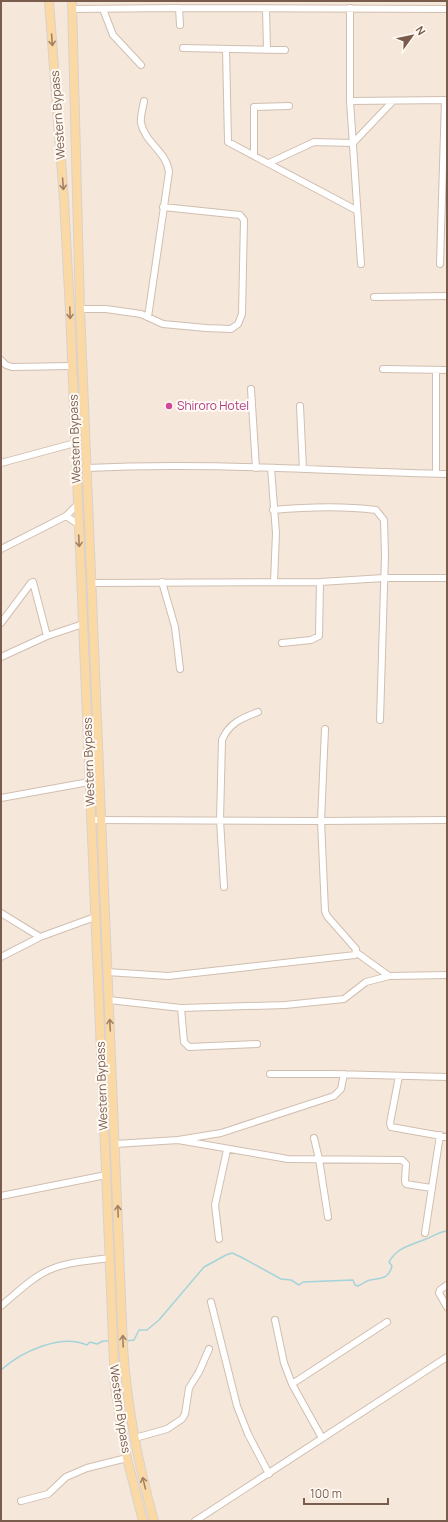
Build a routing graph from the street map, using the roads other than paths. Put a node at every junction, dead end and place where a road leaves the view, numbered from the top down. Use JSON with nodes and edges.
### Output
{"nodes":[{"id":1,"x":49,"y":1,"type":"edge"},
{"id":2,"x":72,"y":5,"type":"edge"},
{"id":3,"x":179,"y":8,"type":"junction"},
{"id":4,"x":350,"y":8,"type":"junction"},
{"id":5,"x":103,"y":9,"type":"junction"},
{"id":6,"x":266,"y":9,"type":"junction"},
{"id":7,"x":447,"y":9,"type":"edge"},
{"id":8,"x":180,"y":25,"type":"dead end"},
{"id":9,"x":183,"y":48,"type":"dead end"},
{"id":10,"x":226,"y":48,"type":"junction"},
{"id":11,"x":267,"y":50,"type":"junction"},
{"id":12,"x":285,"y":50,"type":"dead end"},
{"id":13,"x":141,"y":65,"type":"dead end"},
{"id":14,"x":446,"y":100,"type":"edge"},
{"id":15,"x":144,"y":101,"type":"dead end"},
{"id":16,"x":350,"y":101,"type":"junction"},
{"id":17,"x":393,"y":101,"type":"junction"},
{"id":18,"x":289,"y":106,"type":"dead end"},
{"id":19,"x":353,"y":143,"type":"junction"},
{"id":20,"x":254,"y":155,"type":"junction"},
{"id":21,"x":269,"y":163,"type":"junction"},
{"id":22,"x":163,"y":207,"type":"junction"},
{"id":23,"x":356,"y":210,"type":"junction"},
{"id":24,"x":361,"y":264,"type":"dead end"},
{"id":25,"x":440,"y":264,"type":"dead end"},
{"id":26,"x":447,"y":296,"type":"edge"},
{"id":27,"x":374,"y":297,"type":"dead end"},
{"id":28,"x":80,"y":309,"type":"junction"},
{"id":29,"x":148,"y":317,"type":"junction"},
{"id":30,"x":1,"y":361,"type":"edge"},
{"id":31,"x":72,"y":366,"type":"junction"},
{"id":32,"x":383,"y":369,"type":"dead end"},
{"id":33,"x":436,"y":370,"type":"junction"},
{"id":34,"x":447,"y":370,"type":"edge"},
{"id":35,"x":251,"y":389,"type":"dead end"},
{"id":36,"x":300,"y":406,"type":"dead end"},
{"id":37,"x":75,"y":443,"type":"junction"},
{"id":38,"x":1,"y":463,"type":"edge"},
{"id":39,"x":87,"y":468,"type":"junction"},
{"id":40,"x":256,"y":468,"type":"junction"},
{"id":41,"x":271,"y":468,"type":"junction"},
{"id":42,"x":303,"y":469,"type":"junction"},
{"id":43,"x":436,"y":473,"type":"junction"},
{"id":44,"x":447,"y":474,"type":"edge"},
{"id":45,"x":77,"y":505,"type":"junction"},
{"id":46,"x":273,"y":510,"type":"junction"},
{"id":47,"x":66,"y":516,"type":"junction"},
{"id":48,"x":78,"y":524,"type":"junction"},
{"id":49,"x":1,"y":549,"type":"edge"},
{"id":50,"x":384,"y":578,"type":"junction"},
{"id":51,"x":447,"y":578,"type":"edge"},
{"id":52,"x":162,"y":582,"type":"junction"},
{"id":53,"x":274,"y":582,"type":"junction"},
{"id":54,"x":320,"y":582,"type":"junction"},
{"id":55,"x":91,"y":583,"type":"junction"},
{"id":56,"x":1,"y":623,"type":"edge"},
{"id":57,"x":83,"y":624,"type":"junction"},
{"id":58,"x":47,"y":636,"type":"junction"},
{"id":59,"x":282,"y":643,"type":"dead end"},
{"id":60,"x":1,"y":657,"type":"edge"},
{"id":61,"x":180,"y":669,"type":"dead end"},
{"id":62,"x":258,"y":712,"type":"dead end"},
{"id":63,"x":380,"y":720,"type":"dead end"},
{"id":64,"x":325,"y":729,"type":"dead end"},
{"id":65,"x":89,"y":782,"type":"junction"},
{"id":66,"x":1,"y":798,"type":"edge"},
{"id":67,"x":101,"y":819,"type":"junction"},
{"id":68,"x":91,"y":820,"type":"junction"},
{"id":69,"x":220,"y":820,"type":"junction"},
{"id":70,"x":447,"y":820,"type":"edge"},
{"id":71,"x":321,"y":821,"type":"junction"},
{"id":72,"x":224,"y":887,"type":"dead end"},
{"id":73,"x":1,"y":913,"type":"edge"},
{"id":74,"x":95,"y":916,"type":"junction"},
{"id":75,"x":40,"y":937,"type":"junction"},
{"id":76,"x":357,"y":953,"type":"junction"},
{"id":77,"x":1,"y":957,"type":"edge"},
{"id":78,"x":108,"y":972,"type":"junction"},
{"id":79,"x":447,"y":975,"type":"edge"},
{"id":80,"x":389,"y":976,"type":"junction"},
{"id":81,"x":109,"y":1000,"type":"junction"},
{"id":82,"x":181,"y":1008,"type":"junction"},
{"id":83,"x":257,"y":1044,"type":"dead end"},
{"id":84,"x":270,"y":1074,"type":"dead end"},
{"id":85,"x":344,"y":1074,"type":"junction"},
{"id":86,"x":399,"y":1076,"type":"junction"},
{"id":87,"x":447,"y":1077,"type":"edge"},
{"id":88,"x":440,"y":1135,"type":"junction"},
{"id":89,"x":447,"y":1137,"type":"edge"},
{"id":90,"x":314,"y":1138,"type":"dead end"},
{"id":91,"x":178,"y":1140,"type":"junction"},
{"id":92,"x":116,"y":1144,"type":"junction"},
{"id":93,"x":226,"y":1150,"type":"junction"},
{"id":94,"x":319,"y":1159,"type":"junction"},
{"id":95,"x":106,"y":1175,"type":"junction"},
{"id":96,"x":431,"y":1188,"type":"junction"},
{"id":97,"x":1,"y":1196,"type":"edge"},
{"id":98,"x":328,"y":1217,"type":"dead end"},
{"id":99,"x":425,"y":1233,"type":"dead end"},
{"id":100,"x":219,"y":1239,"type":"dead end"},
{"id":101,"x":109,"y":1258,"type":"junction"},
{"id":102,"x":447,"y":1285,"type":"edge"},
{"id":103,"x":211,"y":1302,"type":"dead end"},
{"id":104,"x":1,"y":1306,"type":"edge"},
{"id":105,"x":447,"y":1307,"type":"edge"},
{"id":106,"x":274,"y":1320,"type":"dead end"},
{"id":107,"x":387,"y":1322,"type":"dead end"},
{"id":108,"x":209,"y":1349,"type":"dead end"},
{"id":109,"x":447,"y":1357,"type":"edge"},
{"id":110,"x":292,"y":1384,"type":"junction"},
{"id":111,"x":135,"y":1438,"type":"junction"},
{"id":112,"x":322,"y":1438,"type":"junction"},
{"id":113,"x":127,"y":1458,"type":"junction"},
{"id":114,"x":270,"y":1474,"type":"junction"},
{"id":115,"x":22,"y":1502,"type":"dead end"},
{"id":116,"x":143,"y":1521,"type":"edge"},
{"id":117,"x":154,"y":1521,"type":"edge"},
{"id":118,"x":196,"y":1521,"type":"edge"}],
"edges":[{"from":1,"to":31,"type":"main road","name":"Western Bypass","one_way":true},
{"from":2,"to":5,"type":"street"},
{"from":2,"to":28,"type":"main road","name":"Western Bypass"},
{"from":3,"to":5,"type":"street"},
{"from":3,"to":6,"type":"street"},
{"from":3,"to":8,"type":"street"},
{"from":4,"to":6,"type":"street"},
{"from":4,"to":7,"type":"street"},
{"from":4,"to":16,"type":"street"},
{"from":5,"to":13,"type":"street"},
{"from":6,"to":11,"type":"street"},
{"from":9,"to":10,"type":"street"},
{"from":10,"to":11,"type":"street"},
{"from":10,"to":20,"type":"street"},
{"from":11,"to":12,"type":"street"},
{"from":14,"to":17,"type":"street"},
{"from":14,"to":25,"type":"street"},
{"from":15,"to":22,"type":"street"},
{"from":16,"to":17,"type":"street"},
{"from":16,"to":19,"type":"street"},
{"from":17,"to":19,"type":"street"},
{"from":18,"to":20,"type":"street"},
{"from":19,"to":21,"type":"street"},
{"from":19,"to":23,"type":"street"},
{"from":20,"to":21,"type":"street"},
{"from":21,"to":23,"type":"street"},
{"from":22,"to":29,"type":"street"},
{"from":22,"to":29,"type":"street"},
{"from":23,"to":24,"type":"street"},
{"from":26,"to":27,"type":"street"},
{"from":28,"to":29,"type":"street"},
{"from":28,"to":39,"type":"main road","name":"Western Bypass"},
{"from":30,"to":31,"type":"street"},
{"from":31,"to":37,"type":"main road","name":"Western Bypass"},
{"from":32,"to":33,"type":"street"},
{"from":33,"to":34,"type":"street"},
{"from":33,"to":43,"type":"street"},
{"from":35,"to":40,"type":"street"},
{"from":36,"to":42,"type":"street"},
{"from":37,"to":38,"type":"street"},
{"from":37,"to":45,"type":"main road","name":"Western Bypass"},
{"from":39,"to":40,"type":"street"},
{"from":39,"to":55,"type":"main road","name":"Western Bypass"},
{"from":40,"to":41,"type":"street"},
{"from":41,"to":42,"type":"street"},
{"from":41,"to":46,"type":"street"},
{"from":42,"to":43,"type":"street"},
{"from":43,"to":44,"type":"street"},
{"from":45,"to":47,"type":"street"},
{"from":45,"to":48,"type":"main road","name":"Western Bypass"},
{"from":46,"to":50,"type":"street"},
{"from":46,"to":53,"type":"street"},
{"from":47,"to":48,"type":"street"},
{"from":47,"to":49,"type":"street"},
{"from":48,"to":57,"type":"main road","name":"Western Bypass","one_way":true},
{"from":50,"to":51,"type":"street"},
{"from":50,"to":54,"type":"street"},
{"from":50,"to":63,"type":"street"},
{"from":52,"to":53,"type":"street"},
{"from":52,"to":55,"type":"street"},
{"from":52,"to":61,"type":"street"},
{"from":53,"to":54,"type":"street"},
{"from":54,"to":59,"type":"street"},
{"from":55,"to":67,"type":"main road","name":"Western Bypass"},
{"from":56,"to":58,"type":"street"},
{"from":57,"to":58,"type":"street"},
{"from":57,"to":65,"type":"main road","name":"Western Bypass"},
{"from":58,"to":60,"type":"street"},
{"from":62,"to":69,"type":"street"},
{"from":64,"to":71,"type":"street"},
{"from":65,"to":66,"type":"street"},
{"from":65,"to":68,"type":"main road","name":"Western Bypass"},
{"from":67,"to":68,"type":"street"},
{"from":67,"to":69,"type":"street"},
{"from":67,"to":78,"type":"main road","name":"Western Bypass"},
{"from":68,"to":74,"type":"main road","name":"Western Bypass"},
{"from":69,"to":71,"type":"street"},
{"from":69,"to":72,"type":"street"},
{"from":70,"to":71,"type":"street"},
{"from":71,"to":76,"type":"street"},
{"from":73,"to":75,"type":"street"},
{"from":74,"to":75,"type":"street"},
{"from":74,"to":95,"type":"main road","name":"Western Bypass"},
{"from":75,"to":77,"type":"street"},
{"from":76,"to":78,"type":"street"},
{"from":76,"to":80,"type":"street"},
{"from":78,"to":81,"type":"main road","name":"Western Bypass"},
{"from":79,"to":80,"type":"street"},
{"from":80,"to":82,"type":"street"},
{"from":81,"to":82,"type":"street"},
{"from":92,"to":81,"type":"main road","name":"Western Bypass","one_way":true},
{"from":82,"to":83,"type":"street"},
{"from":84,"to":85,"type":"street"},
{"from":85,"to":86,"type":"street"},
{"from":85,"to":91,"type":"street"},
{"from":86,"to":87,"type":"street"},
{"from":86,"to":88,"type":"street"},
{"from":88,"to":89,"type":"street"},
{"from":88,"to":96,"type":"street"},
{"from":90,"to":94,"type":"street"},
{"from":91,"to":92,"type":"street"},
{"from":91,"to":93,"type":"street"},
{"from":111,"to":92,"type":"main road","name":"Western Bypass","one_way":true},
{"from":93,"to":94,"type":"street"},
{"from":93,"to":100,"type":"street"},
{"from":94,"to":96,"type":"street"},
{"from":94,"to":98,"type":"street"},
{"from":95,"to":97,"type":"street"},
{"from":95,"to":101,"type":"main road","name":"Western Bypass"},
{"from":96,"to":99,"type":"street"},
{"from":101,"to":104,"type":"street"},
{"from":101,"to":113,"type":"main road","name":"Western Bypass"},
{"from":102,"to":105,"type":"street"},
{"from":103,"to":114,"type":"street"},
{"from":106,"to":110,"type":"street"},
{"from":107,"to":110,"type":"street"},
{"from":108,"to":111,"type":"street"},
{"from":109,"to":112,"type":"street"},
{"from":110,"to":112,"type":"street"},
{"from":117,"to":111,"type":"main road","name":"Western Bypass","one_way":true},
{"from":112,"to":114,"type":"street"},
{"from":113,"to":115,"type":"street"},
{"from":113,"to":116,"type":"main road","name":"Western Bypass"},
{"from":114,"to":118,"type":"street"}]}
